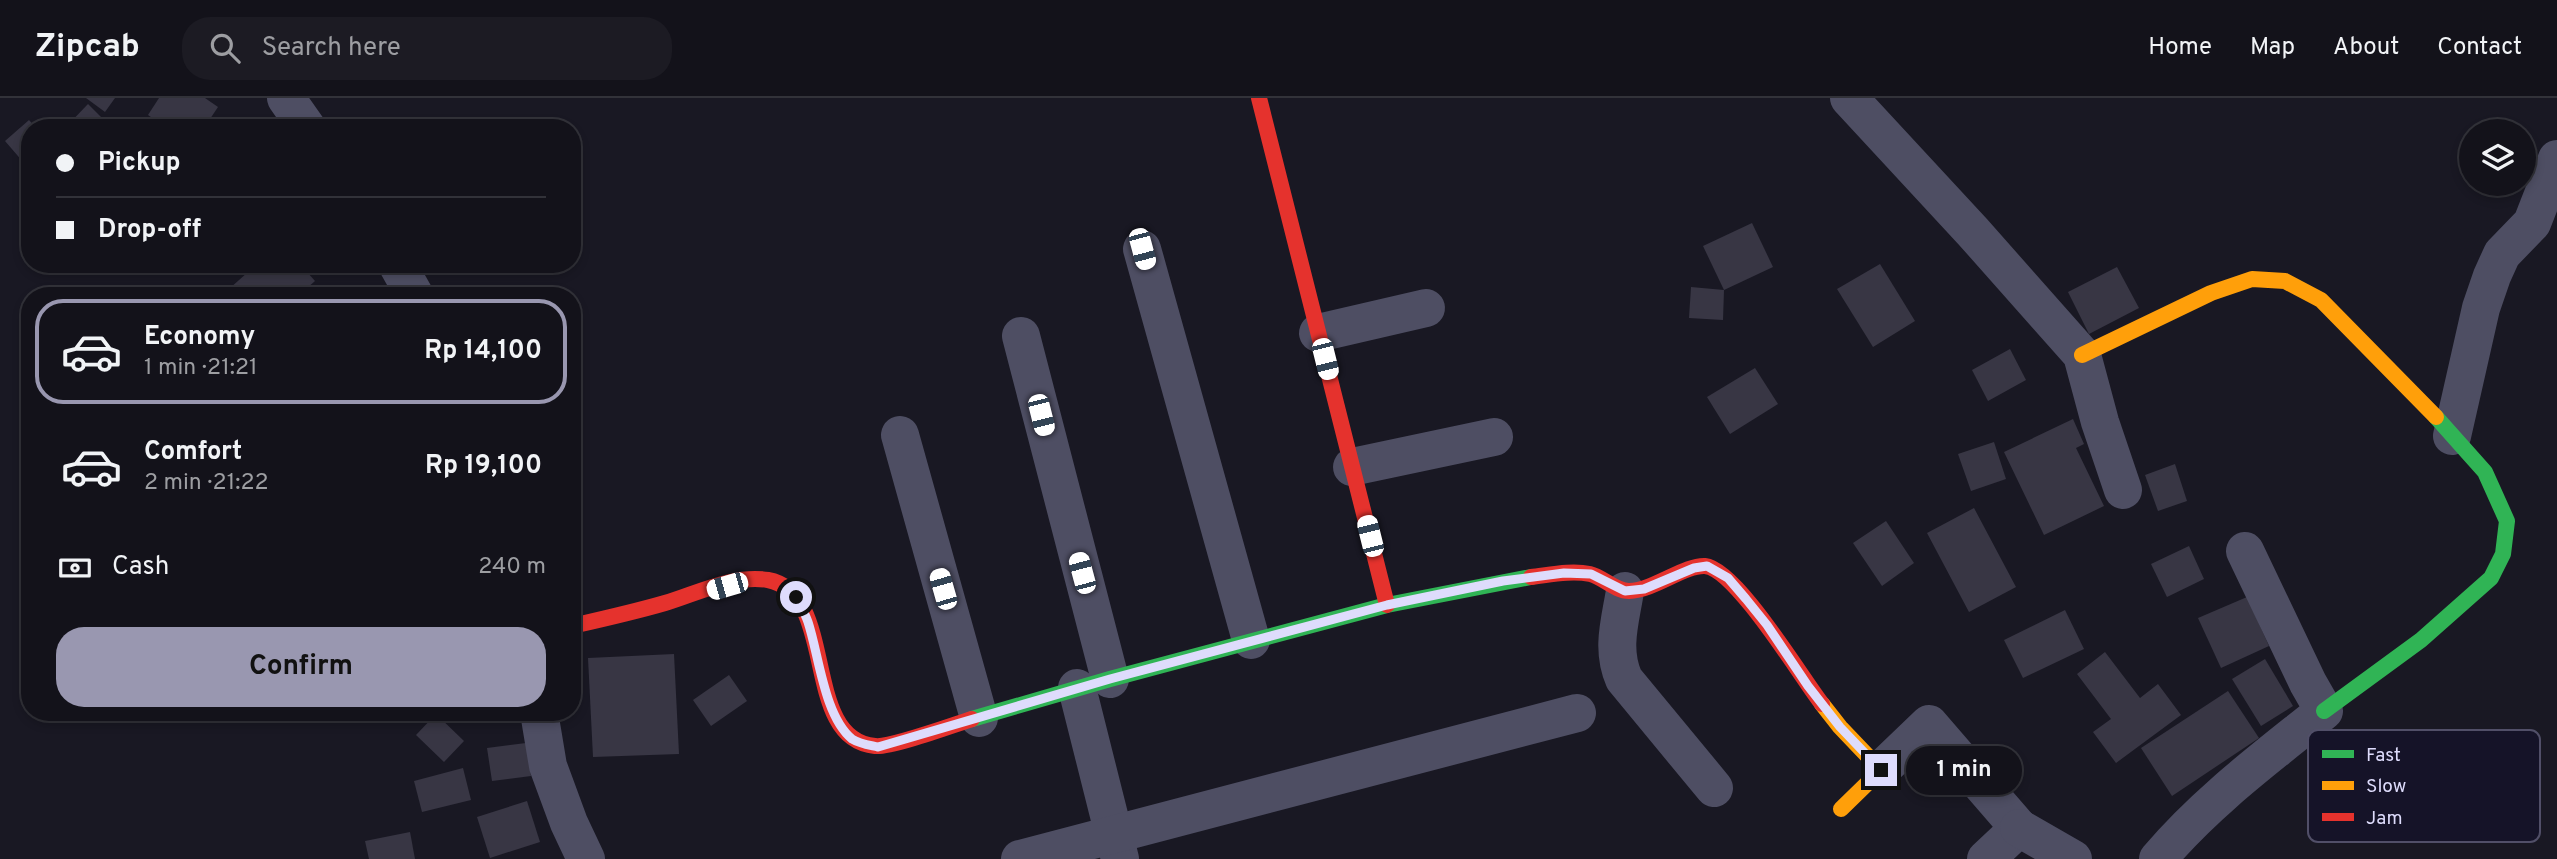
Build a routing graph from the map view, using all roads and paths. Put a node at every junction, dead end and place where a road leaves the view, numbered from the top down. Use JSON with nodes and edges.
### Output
{"nodes":[{"id":1,"x":286,"y":98,"type":"edge"},
{"id":2,"x":1259,"y":98,"type":"edge"},
{"id":3,"x":1849,"y":98,"type":"edge"},
{"id":4,"x":301,"y":119,"type":"edge"},
{"id":5,"x":2557,"y":159,"type":"edge"},
{"id":6,"x":1142,"y":249,"type":"dead end"},
{"id":7,"x":1426,"y":308,"type":"dead end"},
{"id":8,"x":1318,"y":332,"type":"junction"},
{"id":9,"x":1021,"y":336,"type":"dead end"},
{"id":10,"x":2082,"y":355,"type":"junction"},
{"id":11,"x":900,"y":435,"type":"dead end"},
{"id":12,"x":2452,"y":436,"type":"junction"},
{"id":13,"x":1494,"y":437,"type":"dead end"},
{"id":14,"x":1352,"y":467,"type":"junction"},
{"id":15,"x":2123,"y":490,"type":"dead end"},
{"id":16,"x":2245,"y":551,"type":"dead end"},
{"id":17,"x":1625,"y":591,"type":"junction"},
{"id":18,"x":1387,"y":605,"type":"junction"},
{"id":19,"x":581,"y":624,"type":"edge"},
{"id":20,"x":1251,"y":640,"type":"junction"},
{"id":21,"x":1093,"y":684,"type":"junction"},
{"id":22,"x":2324,"y":711,"type":"junction"},
{"id":23,"x":1577,"y":713,"type":"dead end"},
{"id":24,"x":979,"y":718,"type":"junction"},
{"id":25,"x":540,"y":721,"type":"edge"},
{"id":26,"x":1881,"y":770,"type":"junction"},
{"id":27,"x":1714,"y":788,"type":"dead end"},
{"id":28,"x":1841,"y":809,"type":"dead end"},
{"id":29,"x":2019,"y":828,"type":"junction"},
{"id":30,"x":1117,"y":847,"type":"edge"},
{"id":31,"x":586,"y":859,"type":"edge"},
{"id":32,"x":1020,"y":859,"type":"edge"},
{"id":33,"x":1986,"y":859,"type":"edge"},
{"id":34,"x":2073,"y":859,"type":"edge"},
{"id":35,"x":2158,"y":859,"type":"edge"}],
"edges":[{"from":1,"to":4,"type":"street"},
{"from":2,"to":8,"type":"street"},
{"from":3,"to":10,"type":"street"},
{"from":5,"to":12,"type":"street"},
{"from":6,"to":20,"type":"street"},
{"from":7,"to":8,"type":"street"},
{"from":8,"to":14,"type":"street"},
{"from":9,"to":21,"type":"street"},
{"from":10,"to":12,"type":"street"},
{"from":10,"to":15,"type":"street"},
{"from":11,"to":24,"type":"street"},
{"from":12,"to":22,"type":"street"},
{"from":13,"to":14,"type":"street"},
{"from":14,"to":18,"type":"street"},
{"from":16,"to":22,"type":"street"},
{"from":17,"to":18,"type":"street"},
{"from":17,"to":26,"type":"street"},
{"from":17,"to":27,"type":"street"},
{"from":18,"to":20,"type":"street"},
{"from":19,"to":24,"type":"street"},
{"from":20,"to":21,"type":"street"},
{"from":21,"to":24,"type":"street"},
{"from":21,"to":30,"type":"street"},
{"from":22,"to":35,"type":"street"},
{"from":23,"to":30,"type":"street"},
{"from":25,"to":31,"type":"street"},
{"from":26,"to":28,"type":"street"},
{"from":26,"to":29,"type":"street"},
{"from":29,"to":33,"type":"street"},
{"from":29,"to":34,"type":"street"},
{"from":30,"to":32,"type":"street"}]}
